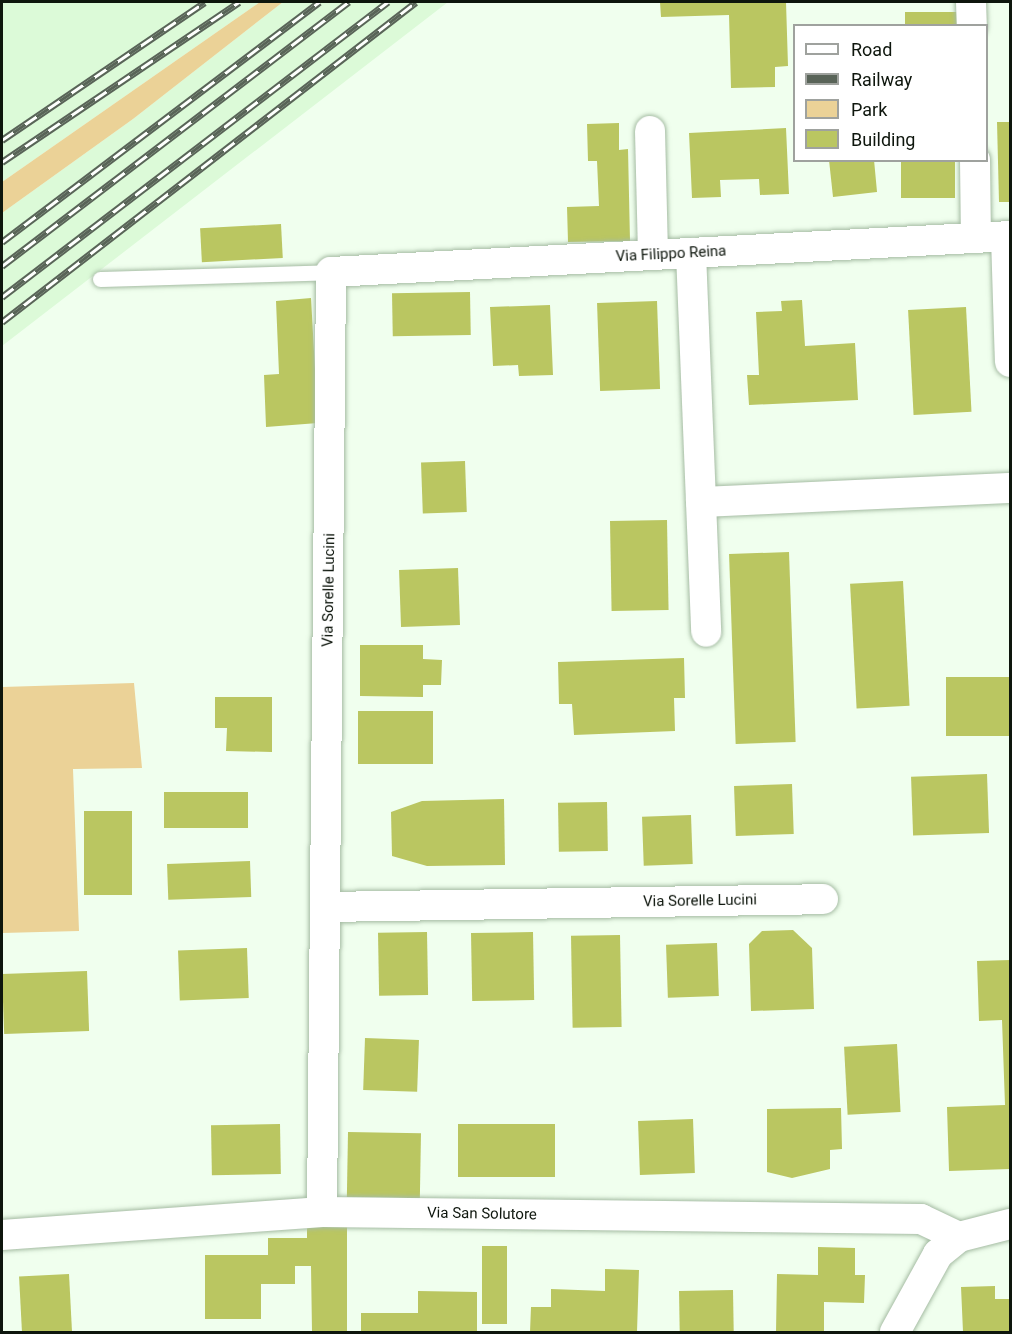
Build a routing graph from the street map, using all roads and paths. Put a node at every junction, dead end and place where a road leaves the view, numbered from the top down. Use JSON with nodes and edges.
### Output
{"nodes":[{"id":1,"x":972,"y":2,"type":"edge"},
{"id":2,"x":972,"y":24,"type":"edge"},
{"id":3,"x":650,"y":131,"type":"dead end"},
{"id":4,"x":975,"y":162,"type":"edge"},
{"id":5,"x":1008,"y":236,"type":"edge"},
{"id":6,"x":976,"y":238,"type":"junction"},
{"id":7,"x":691,"y":253,"type":"junction"},
{"id":8,"x":653,"y":255,"type":"junction"},
{"id":9,"x":332,"y":272,"type":"junction"},
{"id":10,"x":100,"y":279,"type":"dead end"},
{"id":11,"x":1011,"y":362,"type":"edge"},
{"id":12,"x":1011,"y":488,"type":"edge"},
{"id":13,"x":701,"y":502,"type":"junction"},
{"id":14,"x":706,"y":632,"type":"dead end"},
{"id":15,"x":823,"y":898,"type":"dead end"},
{"id":16,"x":325,"y":907,"type":"junction"},
{"id":17,"x":322,"y":1212,"type":"junction"},
{"id":18,"x":1011,"y":1224,"type":"edge"},
{"id":19,"x":2,"y":1235,"type":"edge"},
{"id":20,"x":959,"y":1237,"type":"junction"},
{"id":21,"x":895,"y":1332,"type":"edge"}],
"edges":[{"from":1,"to":2,"type":"street"},
{"from":3,"to":8,"type":"street"},
{"from":4,"to":6,"type":"street"},
{"from":5,"to":6,"type":"street","name":"Via Filippo Reina"},
{"from":5,"to":11,"type":"street"},
{"from":6,"to":7,"type":"street","name":"Via Filippo Reina"},
{"from":7,"to":8,"type":"street","name":"Via Filippo Reina"},
{"from":7,"to":13,"type":"street"},
{"from":8,"to":9,"type":"street","name":"Via Filippo Reina"},
{"from":9,"to":10,"type":"lane"},
{"from":9,"to":16,"type":"street","name":"Via Sorelle Lucini"},
{"from":12,"to":13,"type":"street"},
{"from":13,"to":14,"type":"street"},
{"from":15,"to":16,"type":"street","name":"Via Sorelle Lucini"},
{"from":16,"to":17,"type":"street","name":"Via Sorelle Lucini"},
{"from":17,"to":19,"type":"street","name":"Via San Solutore"},
{"from":17,"to":20,"type":"street","name":"Via San Solutore"},
{"from":18,"to":20,"type":"street"},
{"from":20,"to":21,"type":"street"}]}
